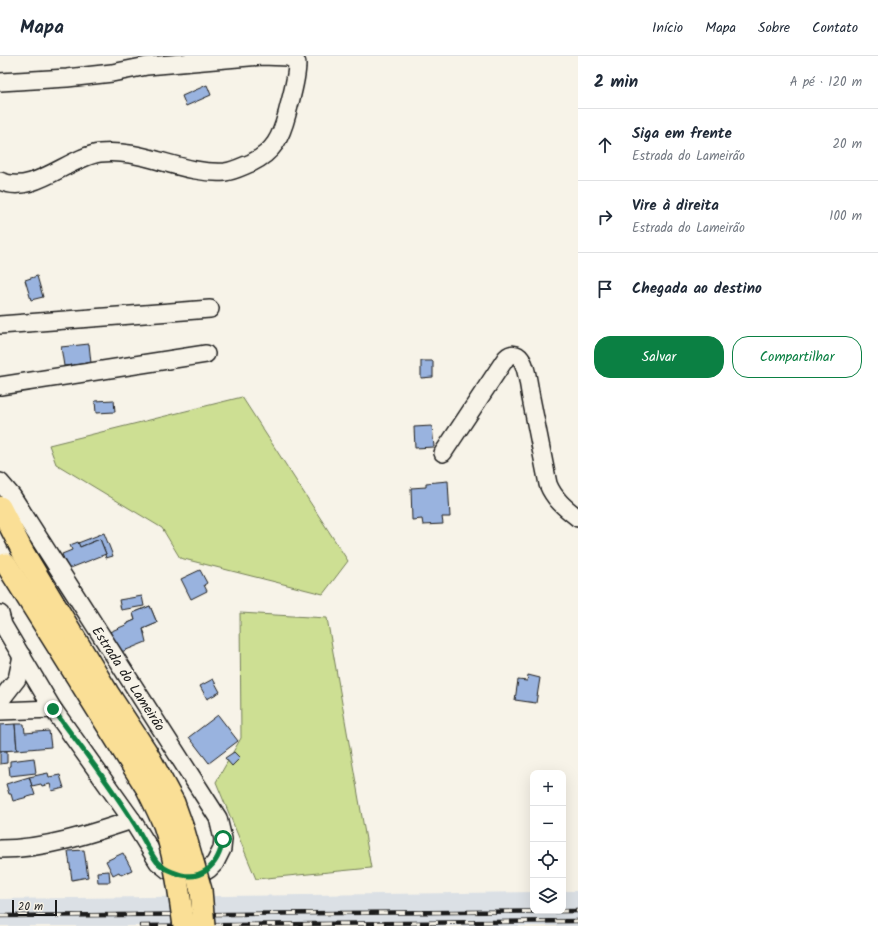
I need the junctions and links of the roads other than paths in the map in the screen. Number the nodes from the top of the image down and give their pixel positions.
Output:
1 (0, 82) edge
2 (0, 181) edge
3 (210, 309) dead end
4 (0, 325) edge
5 (206, 354) dead end
6 (0, 386) edge
7 (443, 453) dead end
8 (0, 482) edge
9 (0, 507) edge
10 (578, 518) edge
11 (3, 559) edge
12 (1, 621) edge
13 (22, 656) junction
14 (0, 701) edge
15 (53, 709) junction
16 (0, 711) edge
17 (132, 820) junction
18 (0, 849) edge
19 (184, 926) edge
20 (204, 926) edge

1 - 2 street
3 - 4 street
5 - 6 street
7 - 10 street
8 - 17 street, Estrada do Lameirão
9 - 20 main road, Estrada do Lameirão, bridge
11 - 19 main road, bridge
12 - 13 street, Estrada do Lameirão
13 - 14 street
13 - 15 street, Estrada do Lameirão
15 - 16 street
15 - 17 street, Estrada do Lameirão
17 - 18 street

